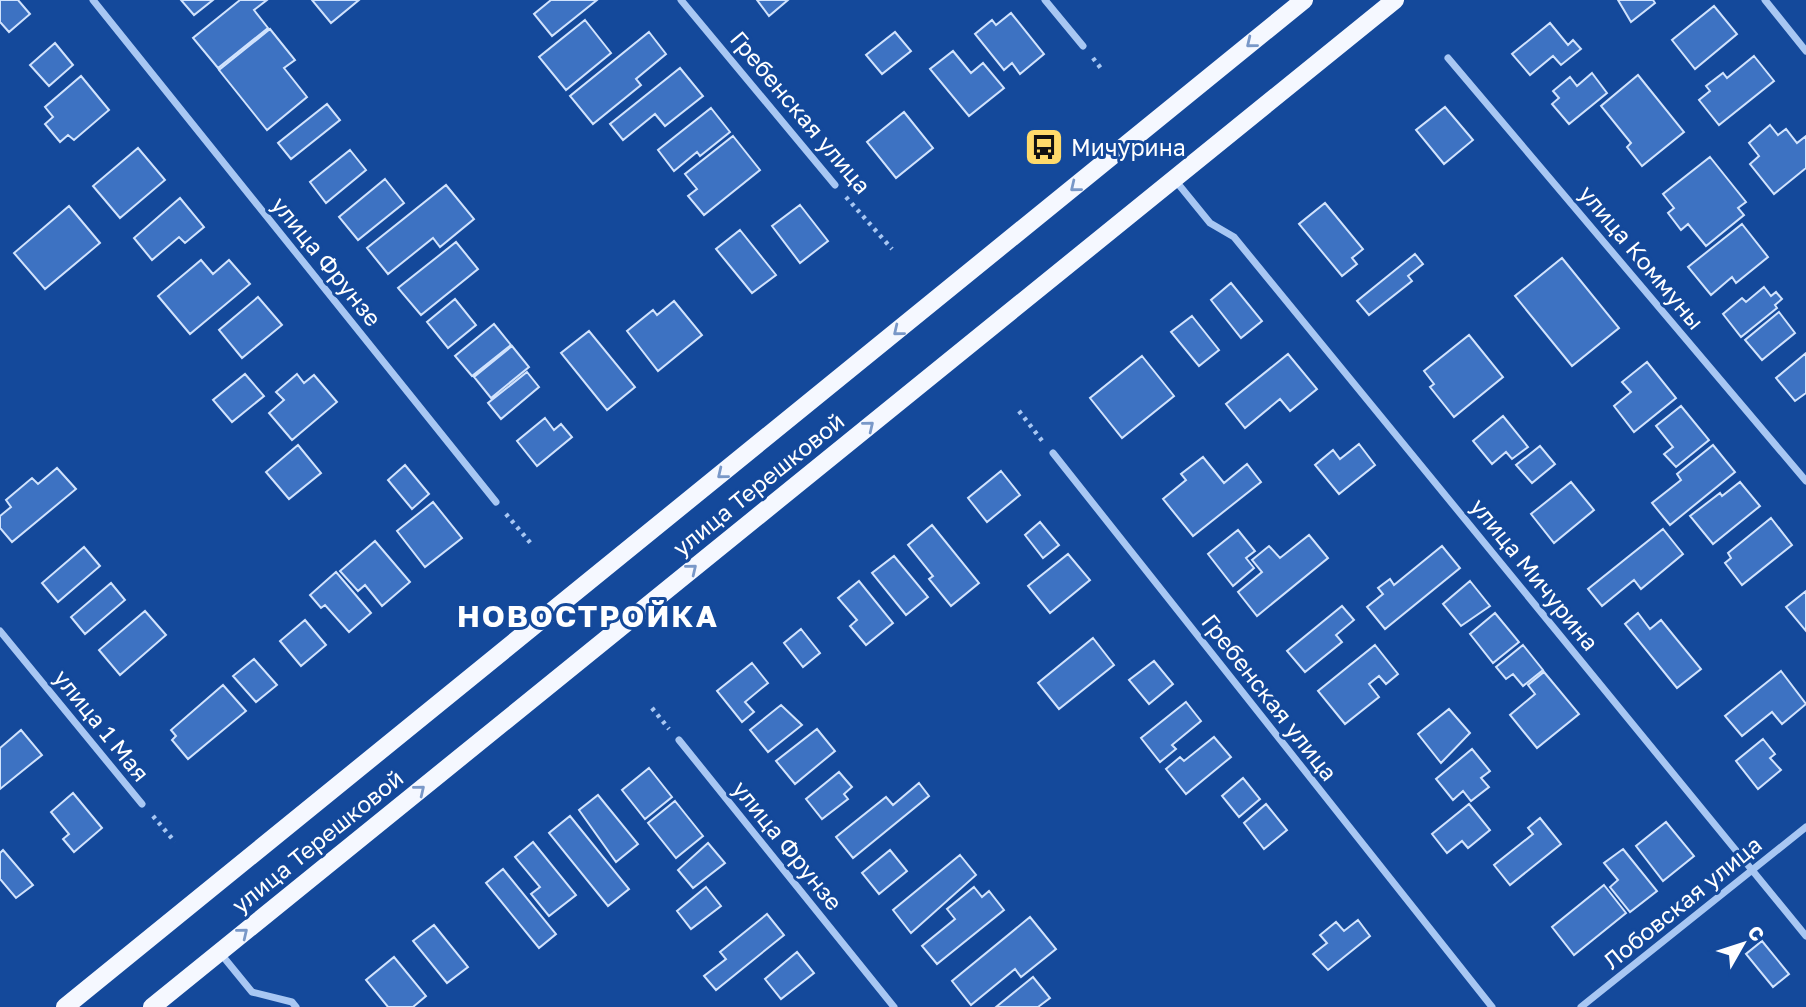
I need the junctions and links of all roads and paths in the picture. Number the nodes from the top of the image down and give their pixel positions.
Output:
1 (93, 0) edge
2 (681, 0) edge
3 (1045, 0) edge
4 (1304, 0) edge
5 (1395, 0) edge
6 (1765, 0) edge
7 (1083, 46) dead end
8 (1806, 51) edge
9 (1448, 58) dead end
10 (1174, 178) junction
11 (835, 185) joint
12 (892, 248) dead end
13 (1019, 411) dead end
14 (1053, 453) joint
15 (1806, 481) edge
16 (496, 502) joint
17 (533, 546) dead end
18 (0, 631) edge
19 (652, 708) dead end
20 (679, 740) joint
21 (142, 804) joint
22 (1806, 827) edge
23 (175, 842) dead end
24 (1753, 870) junction
25 (1806, 936) edge
26 (220, 952) junction
27 (294, 1004) edge
28 (65, 1007) edge
29 (152, 1007) edge
30 (894, 1007) edge
31 (1492, 1007) edge
32 (1581, 1007) edge

1 - 16 street, улица Фрунзе
2 - 11 street, Гребенская улица
3 - 7 street
4 -> 28 main road, улица Терешковой
5 - 10 main road, улица Терешковой
6 - 8 street
9 - 15 street, улица Коммуны
10 - 24 street, улица Мичурина
26 -> 10 main road, улица Терешковой
11 - 12 path, Гребенская улица
13 - 14 path
14 - 31 street, Гребенская улица
16 - 17 path
18 - 21 street, улица 1 Мая
19 - 20 path
20 - 30 street, улица Фрунзе
21 - 23 path, улица 1 Мая
22 - 24 street, Лобовская улица
24 - 25 street, улица Мичурина
24 - 32 street, Лобовская улица
26 - 27 street
26 - 29 main road, улица Терешковой

